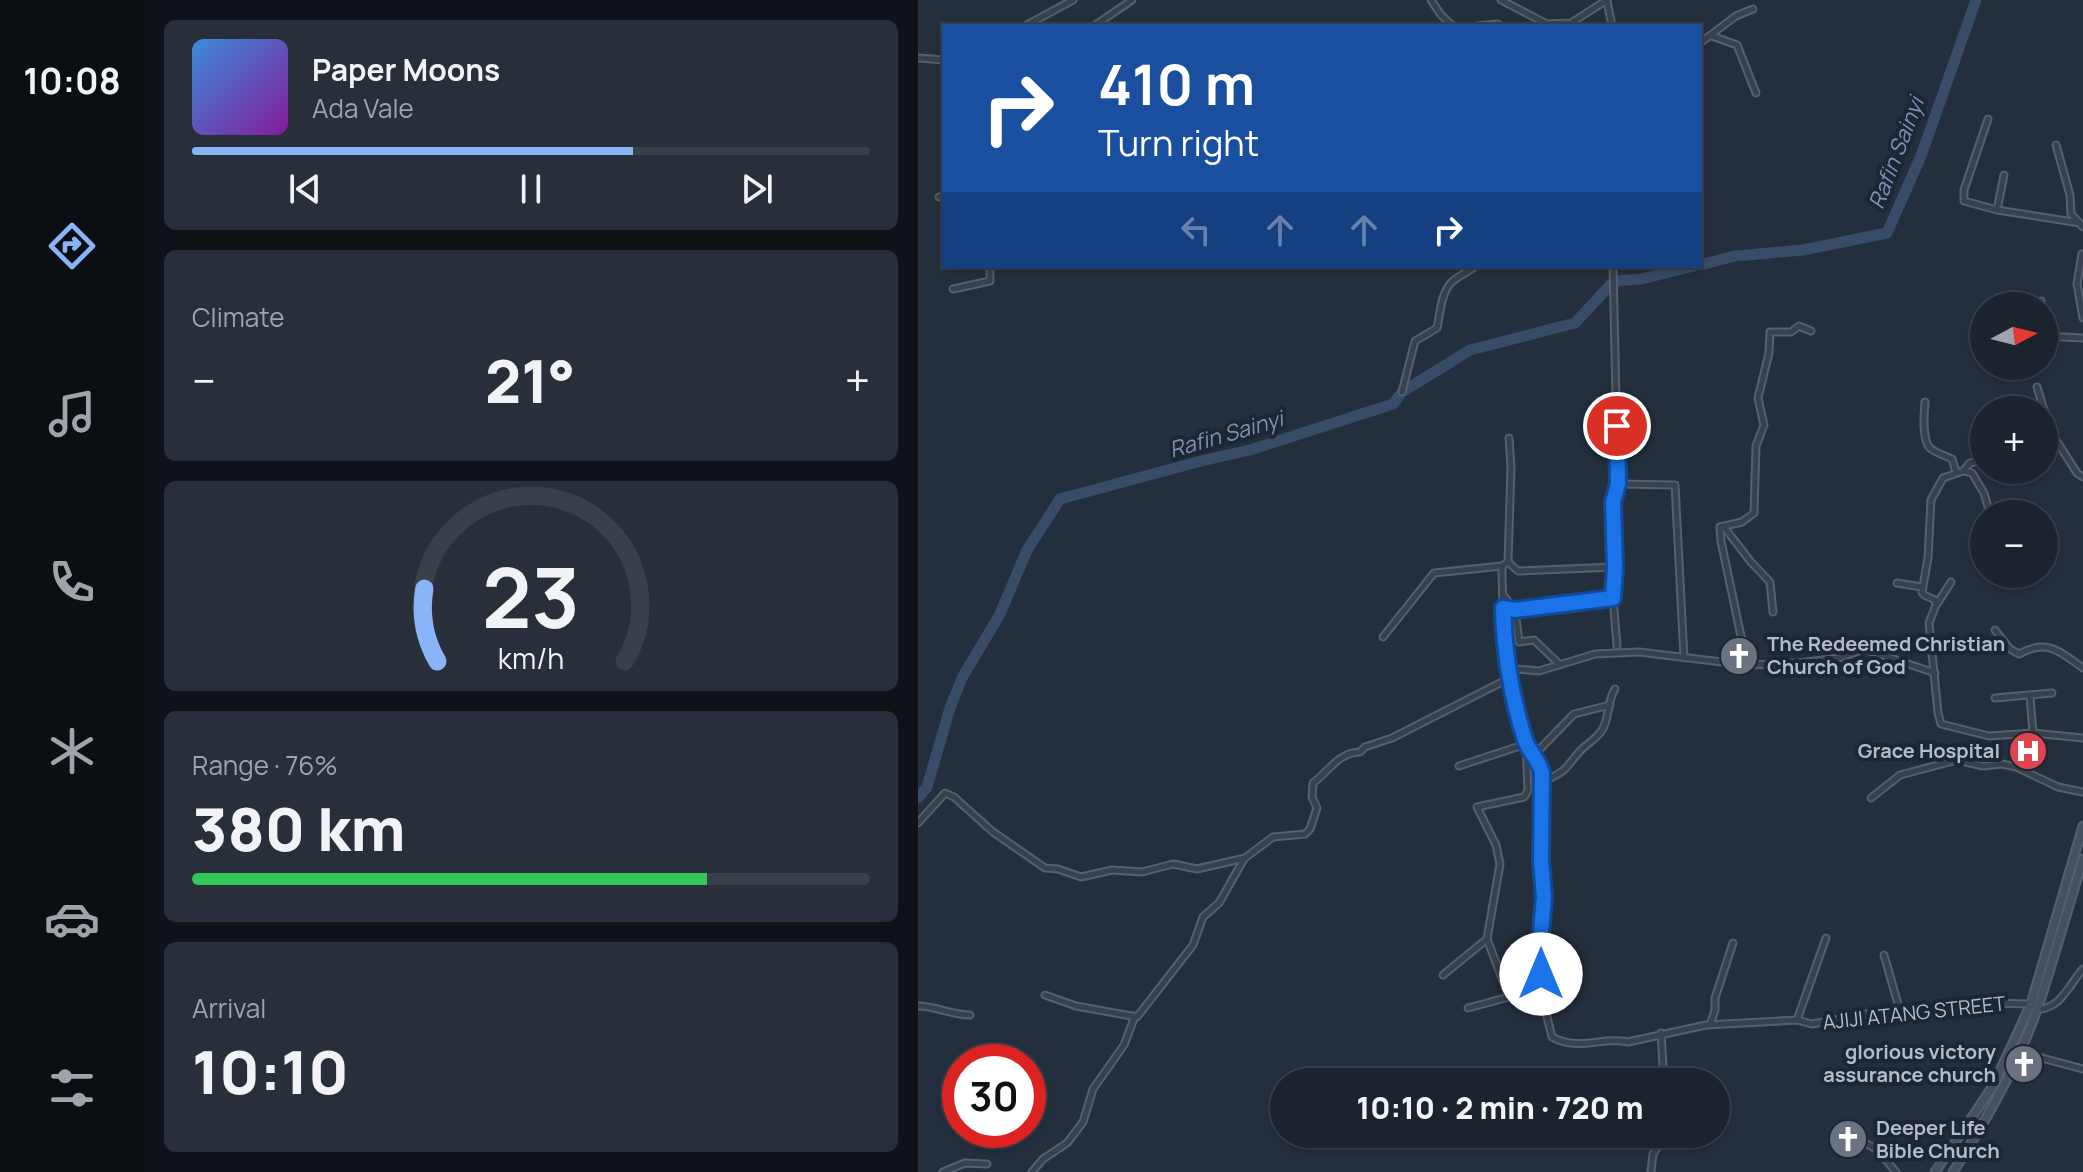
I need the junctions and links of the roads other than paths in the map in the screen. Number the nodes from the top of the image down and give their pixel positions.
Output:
1 (1073, 0) edge
2 (1132, 0) edge
3 (1431, 0) edge
4 (1501, 0) edge
5 (1607, 1) edge
6 (1753, 9) dead end
7 (1029, 24) edge
8 (1097, 24) edge
9 (1451, 24) edge
10 (1612, 24) edge
11 (1712, 36) junction
12 (1702, 42) edge
13 (918, 58) edge
14 (942, 59) edge
15 (1756, 93) dead end
16 (1988, 119) dead end
17 (2056, 145) dead end
18 (2004, 175) dead end
19 (1997, 210) junction
20 (2081, 225) edge
21 (2082, 254) edge
22 (990, 268) edge
23 (1473, 268) edge
24 (1613, 268) edge
25 (953, 289) dead end
26 (2083, 318) edge
27 (1811, 331) dead end
28 (2058, 337) edge
29 (2083, 338) edge
30 (2037, 387) dead end
31 (1402, 392) dead end
32 (2040, 396) edge
33 (1925, 402) dead end
34 (1509, 438) dead end
35 (2058, 443) edge
36 (2060, 446) joint
37 (1970, 463) edge
38 (1960, 472) junction
39 (2083, 477) edge
40 (1618, 484) junction
41 (1985, 500) edge
42 (1724, 527) junction
43 (1505, 564) junction
44 (1615, 567) junction
45 (1951, 582) dead end
46 (1897, 583) dead end
47 (1922, 587) junction
48 (1503, 595) junction
49 (1613, 598) junction
50 (1936, 605) junction
51 (1503, 608) junction
52 (1515, 610) junction
53 (1773, 612) dead end
54 (1995, 630) dead end
55 (1383, 637) dead end
56 (1617, 646) dead end
57 (1684, 658) junction
58 (1558, 663) junction
59 (1747, 665) junction
60 (2083, 668) edge
61 (1935, 673) junction
62 (1511, 675) junction
63 (1615, 689) dead end
64 (2052, 693) dead end
65 (2030, 696) junction
66 (1995, 698) dead end
67 (1611, 705) junction
68 (2033, 733) junction
69 (2083, 738) edge
70 (1526, 744) junction
71 (1535, 754) junction
72 (1459, 766) dead end
73 (2083, 792) edge
74 (1541, 795) junction
75 (1871, 798) dead end
76 (918, 823) edge
77 (2083, 826) edge
78 (1245, 858) junction
79 (2083, 859) edge
80 (1826, 938) dead end
81 (1487, 939) junction
82 (1733, 943) dead end
83 (1884, 955) dead end
84 (2083, 969) edge
85 (1443, 975) dead end
86 (2080, 978) edge
87 (1543, 992) junction
88 (1045, 995) dead end
89 (1509, 997) junction
90 (918, 1006) edge
91 (2034, 1006) junction
92 (1468, 1008) dead end
93 (1900, 1011) junction
94 (970, 1015) dead end
95 (1135, 1016) junction
96 (1797, 1020) junction
97 (1710, 1025) junction
98 (1661, 1033) junction
99 (2019, 1052) junction
100 (1663, 1068) edge
101 (2083, 1069) edge
102 (1851, 1140) dead end
103 (1657, 1148) edge
104 (987, 1164) dead end
105 (1955, 1171) edge
106 (943, 1172) edge
107 (1032, 1172) edge
108 (1651, 1172) edge
109 (1896, 1172) edge
110 (1935, 1172) edge

1 - 7 street
2 - 8 street
3 - 9 street
4 - 5 street
5 - 10 street
6 - 11 street
11 - 12 street
11 - 15 street
13 - 14 street
16 - 19 street
17 - 20 street
18 - 19 street
19 - 20 street
21 - 26 street
22 - 25 street
23 - 31 street
24 - 40 street
27 - 42 street
28 - 29 street
30 - 32 street
33 - 38 street
34 - 43 street
35 - 36 street
36 - 39 street
37 - 38 street
38 - 41 street
38 - 47 street
40 - 44 street
40 - 57 street
42 - 53 street
42 - 59 street
43 - 44 street
43 - 48 street
43 - 55 street
44 - 49 street
45 - 50 street
46 - 47 street
47 - 50 street
48 - 51 street
48 - 52 street
49 - 52 street
49 - 56 street
50 - 61 street
51 - 52 street
51 - 62 street
52 - 58 street
54 - 60 street
57 - 58 street
57 - 59 street
58 - 62 street
59 - 61 street
61 - 68 street
62 - 70 street
62 - 78 street
63 - 67 street
64 - 65 street
65 - 66 street
65 - 68 street
67 - 71 street
67 - 74 street
68 - 69 street
70 - 71 street
70 - 72 street
70 - 81 street
71 - 74 street, AJIJI ATANG STREET
73 - 75 street
74 - 87 street, AJIJI ATANG STREET
76 - 78 street
77 - 91 main road
78 - 95 street
79 - 91 main road
80 - 96 street, AJIJI ATANG STREET
81 - 85 street
81 - 89 street
82 - 97 street
83 - 93 street
84 - 86 street
86 - 91 street
87 - 89 street
87 - 98 street, AJIJI ATANG STREET
88 - 95 street
89 - 92 street
90 - 94 street
91 - 93 street, AJIJI ATANG STREET
91 - 99 main road
91 - 110 main road
93 - 96 street, AJIJI ATANG STREET
95 - 107 street
96 - 97 street, AJIJI ATANG STREET
97 - 98 street, AJIJI ATANG STREET
98 - 100 street
99 - 101 street
99 - 105 main road
102 - 109 street
103 - 108 street
104 - 106 street

